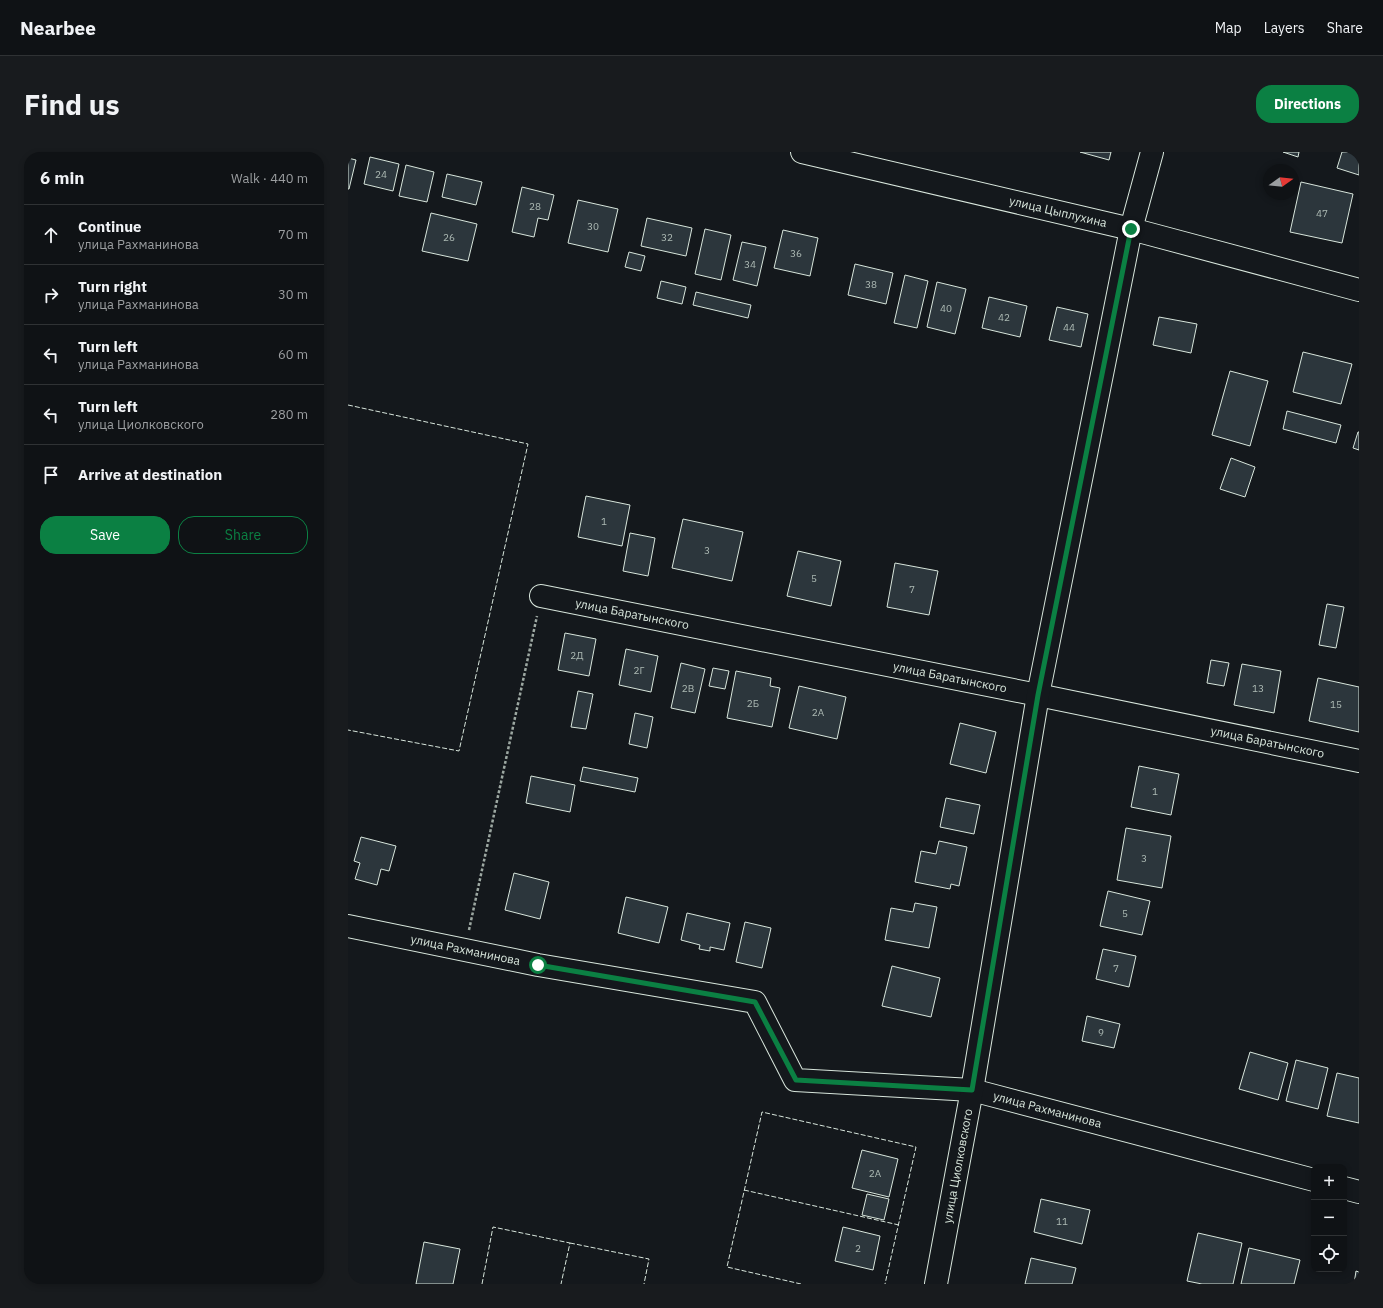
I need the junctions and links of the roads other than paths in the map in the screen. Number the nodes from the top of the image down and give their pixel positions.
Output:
1 (802, 152) edge
2 (1152, 152) edge
3 (1131, 229) junction
4 (1359, 290) edge
5 (541, 596) road end
6 (1038, 695) junction
7 (1359, 761) edge
8 (348, 926) edge
9 (972, 1090) junction
10 (1311, 1179) edge
11 (1347, 1189) edge
12 (1359, 1192) edge
13 (936, 1284) edge

1 - 3 street, улица Цыплухина
2 - 3 street, улица Циолковского
3 - 4 street, улица Цыплухина
3 - 6 street, улица Циолковского
5 - 6 street, улица Баратынского
6 - 7 street, улица Баратынского
6 - 9 street, улица Циолковского
8 - 9 street, улица Рахманинова
9 - 10 street, улица Рахманинова
9 - 13 street, улица Циолковского
11 - 12 street

